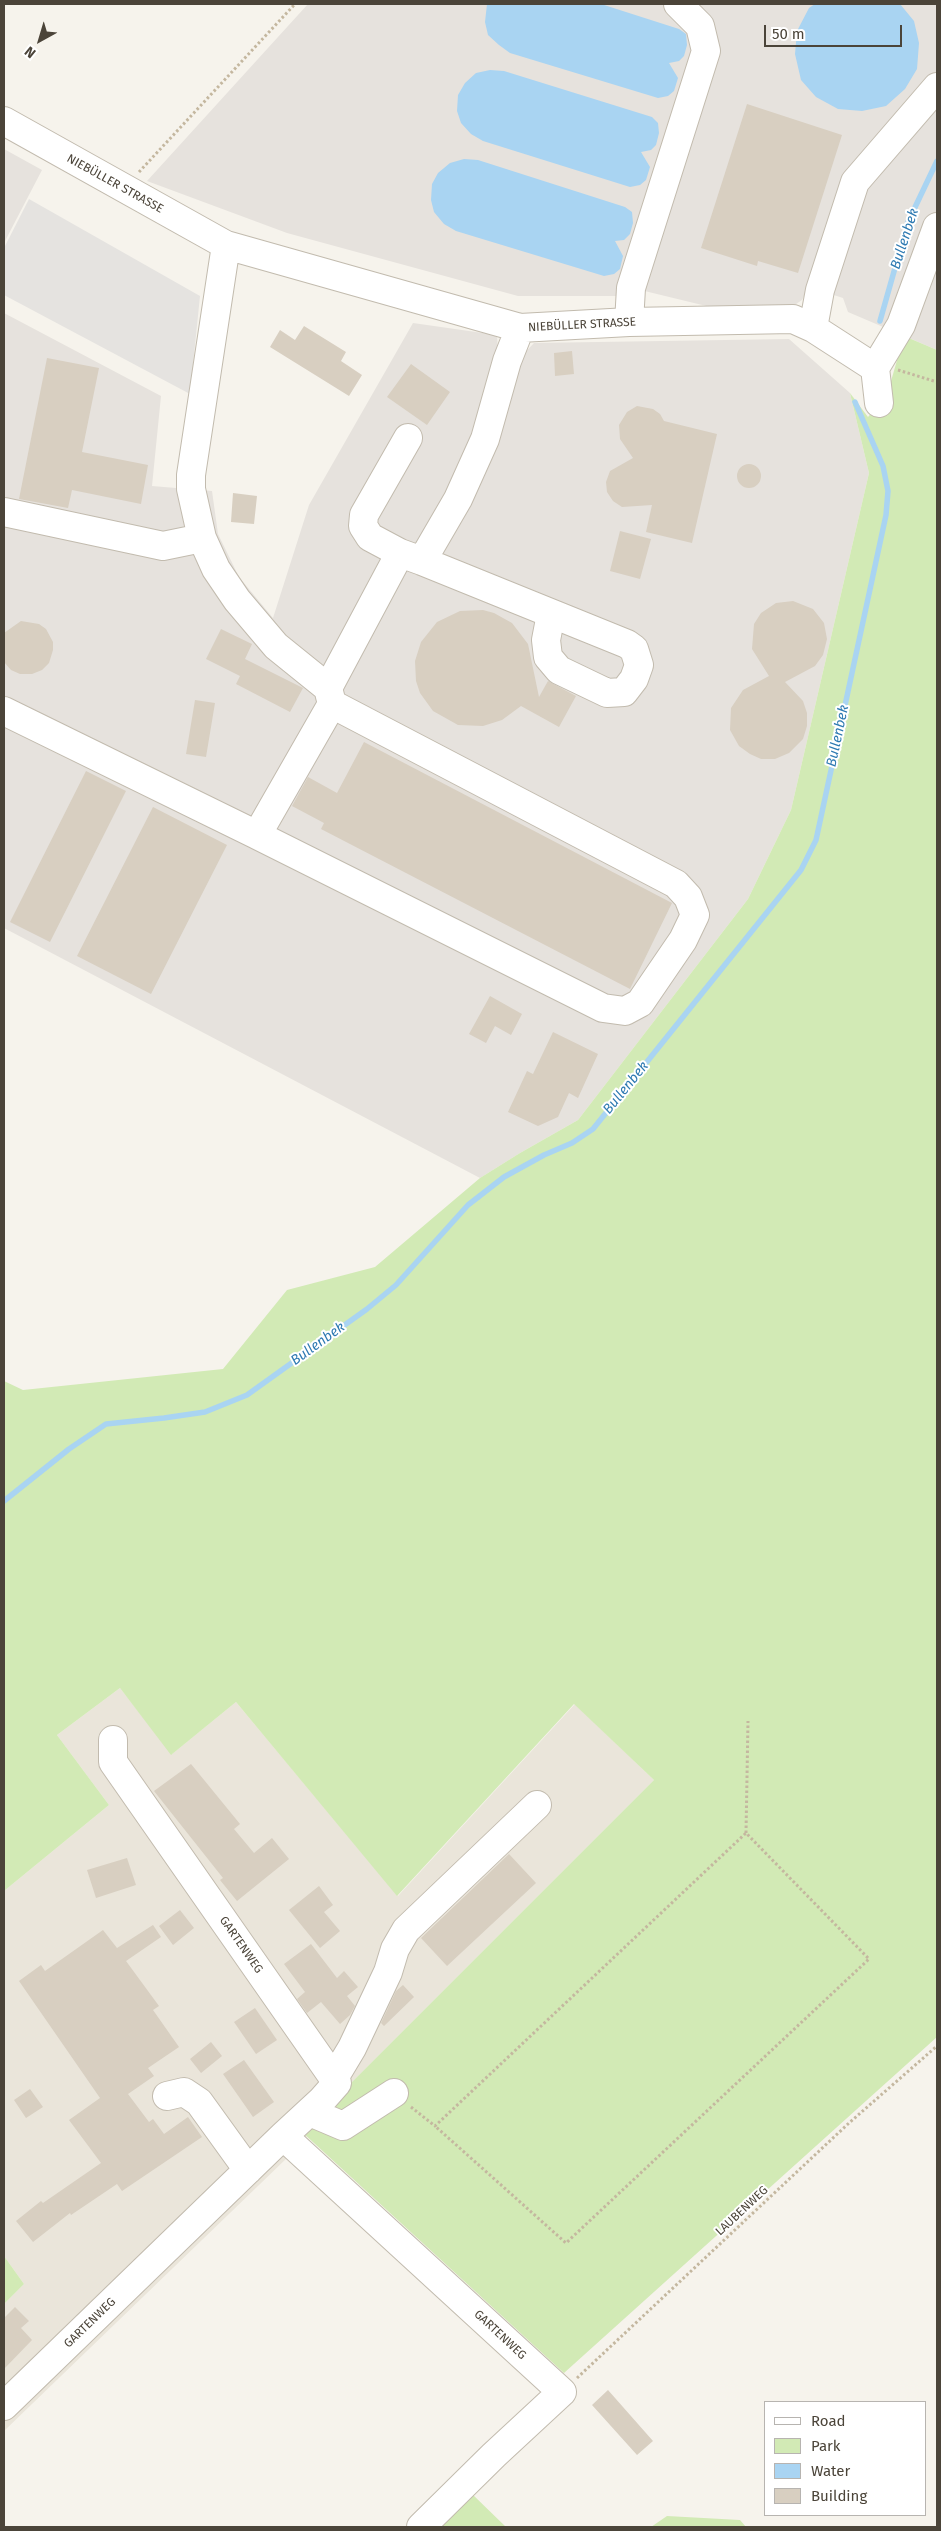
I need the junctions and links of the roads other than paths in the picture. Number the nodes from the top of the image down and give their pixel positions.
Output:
1 (678, 4) edge
2 (937, 86) edge
3 (4, 121) edge
4 (937, 227) edge
5 (226, 245) junction
6 (629, 322) junction
7 (520, 328) junction
8 (813, 328) junction
9 (875, 368) junction
10 (879, 402) dead end
11 (408, 438) dead end
12 (4, 512) edge
13 (202, 538) junction
14 (411, 557) junction
15 (552, 614) dead end
16 (330, 696) junction
17 (4, 711) edge
18 (257, 835) junction
19 (113, 1740) dead end
20 (537, 1805) dead end
21 (334, 2078) junction
22 (394, 2093) road end
23 (167, 2096) dead end
24 (310, 2112) junction
25 (283, 2136) junction
26 (248, 2170) junction
27 (4, 2406) edge
28 (421, 2527) edge

1 - 6 street
2 - 8 street
3 - 5 street, NIEBÜLLER STRASSE
4 - 9 street
5 - 7 street, NIEBÜLLER STRASSE
5 - 13 street
6 - 7 street, NIEBÜLLER STRASSE
6 - 8 street, NIEBÜLLER STRASSE
7 - 14 street
8 - 9 street, NIEBÜLLER STRASSE
9 - 10 street
11 - 14 street
12 - 13 street
13 - 16 street
14 - 15 street
14 - 16 street
16 - 18 street
16 - 18 street
17 - 18 street
19 - 21 street, GARTENWEG
20 - 21 street
21 - 24 street, GARTENWEG
22 - 24 street
23 - 26 street
24 - 25 street, GARTENWEG
25 - 26 street, GARTENWEG
25 - 28 street, GARTENWEG
26 - 27 street, GARTENWEG

